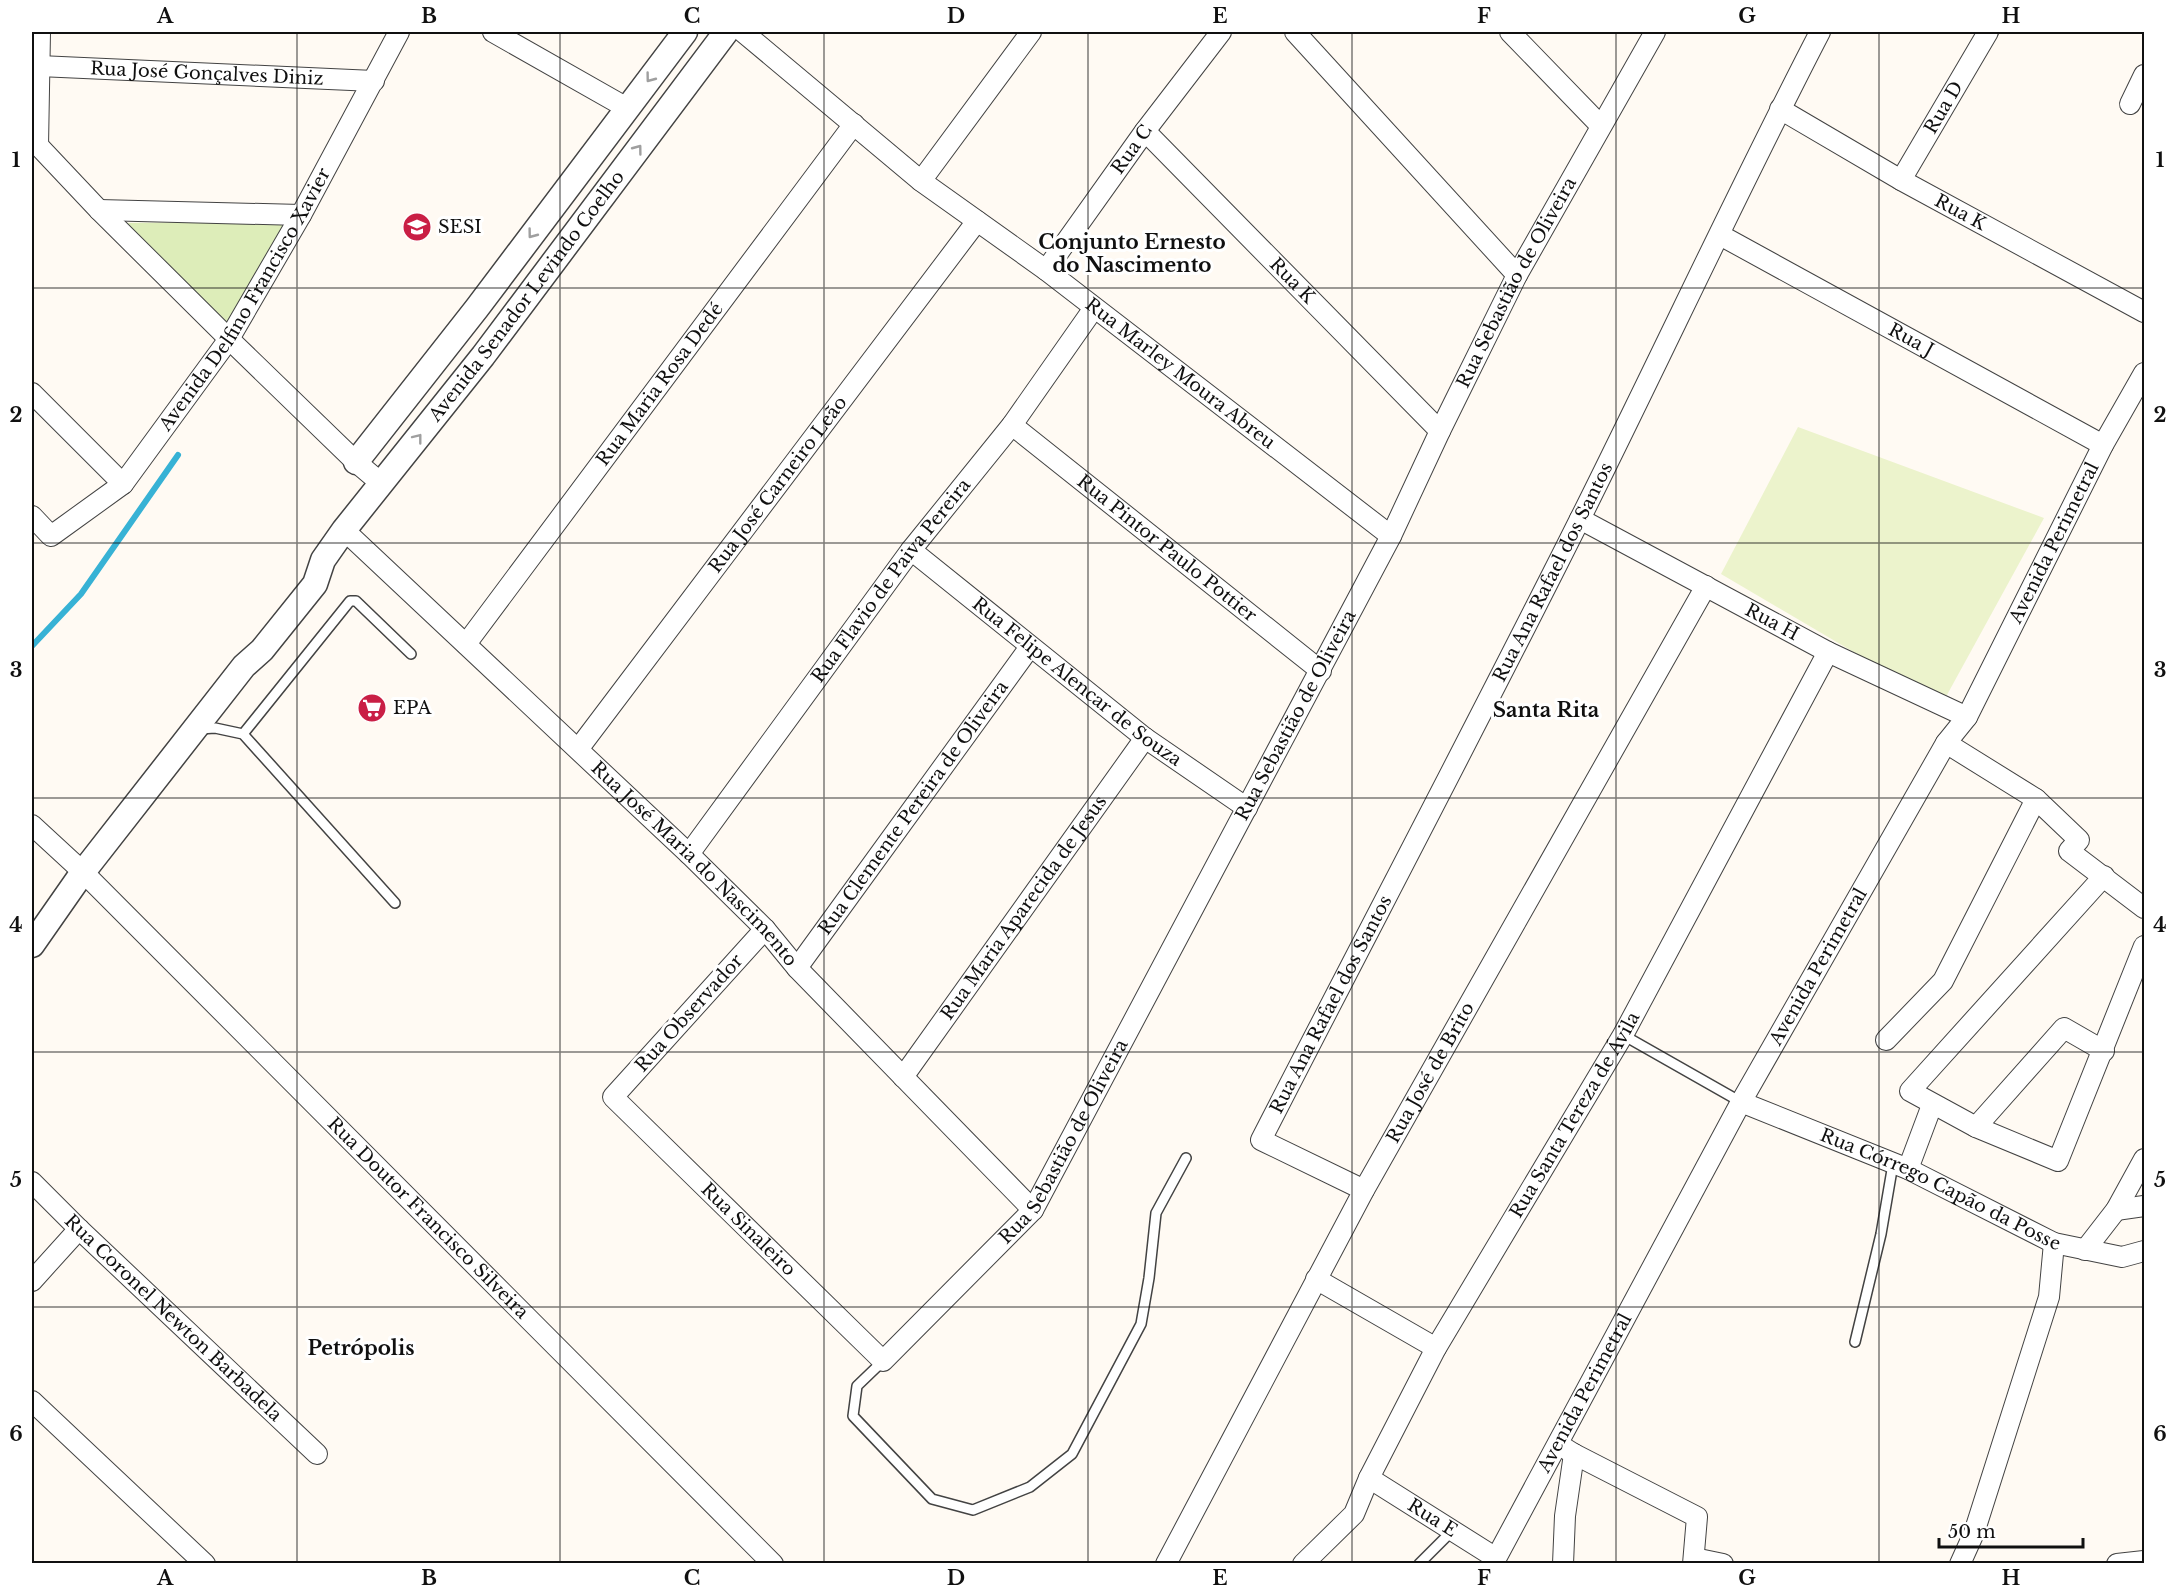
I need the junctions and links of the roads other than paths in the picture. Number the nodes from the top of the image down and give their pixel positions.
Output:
1 (40, 32) edge
2 (399, 32) edge
3 (493, 32) edge
4 (685, 32) edge
5 (726, 32) edge
6 (743, 32) edge
7 (1031, 32) edge
8 (1221, 32) edge
9 (1295, 32) edge
10 (1510, 32) edge
11 (1655, 32) edge
12 (1820, 32) edge
13 (1987, 33) edge
14 (39, 66) junction
15 (2145, 75) edge
16 (374, 81) junction
17 (2130, 104) dead end
18 (627, 108) junction
19 (1780, 109) junction
20 (854, 124) junction
21 (1600, 125) junction
22 (1145, 131) junction
23 (35, 143) edge
24 (1901, 180) junction
25 (921, 181) junction
26 (99, 210) junction
27 (301, 215) junction
28 (977, 221) junction
29 (1720, 235) junction
30 (1046, 270) junction
31 (1517, 275) junction
32 (1094, 308) junction
33 (2145, 312) edge
34 (229, 339) junction
35 (2145, 374) edge
36 (32, 393) edge
37 (1012, 425) junction
38 (1440, 431) junction
39 (2103, 445) junction
40 (356, 462) junction
41 (123, 484) junction
42 (382, 484) junction
43 (32, 516) edge
44 (1580, 519) junction
45 (344, 530) junction
46 (1391, 536) junction
47 (910, 550) junction
48 (1706, 586) junction
49 (466, 644) junction
50 (1030, 647) junction
51 (1828, 652) junction
52 (411, 654) dead end
53 (1321, 671) junction
54 (1967, 717) junction
55 (194, 729) junction
56 (243, 734) junction
57 (1145, 738) junction
58 (1946, 743) junction
59 (579, 748) junction
60 (2036, 799) junction
61 (1247, 808) junction
62 (32, 825) edge
63 (689, 854) junction
64 (83, 872) junction
65 (2104, 876) junction
66 (395, 903) dead end
67 (2145, 908) edge
68 (765, 929) junction
69 (32, 945) edge
70 (2145, 946) edge
71 (797, 968) junction
72 (1623, 1035) junction
73 (1886, 1040) dead end
74 (2104, 1051) junction
75 (903, 1077) junction
76 (613, 1097) joint
77 (1741, 1102) junction
78 (1932, 1105) junction
79 (1976, 1127) junction
80 (1186, 1158) dead end
81 (2145, 1159) edge
82 (1900, 1166) junction
83 (32, 1182) edge
84 (1364, 1190) junction
85 (2145, 1206) edge
86 (1033, 1210) junction
87 (2116, 1210) junction
88 (79, 1230) junction
89 (2054, 1243) junction
90 (2085, 1250) junction
91 (2145, 1251) edge
92 (1316, 1279) junction
93 (32, 1281) edge
94 (1855, 1342) dead end
95 (1436, 1348) junction
96 (883, 1361) junction
97 (32, 1401) edge
98 (1566, 1449) junction
99 (317, 1454) dead end
100 (1369, 1478) junction
101 (1453, 1530) junction
102 (1494, 1561) edge
103 (1694, 1561) edge
104 (2141, 1562) edge
105 (205, 1563) edge
106 (773, 1563) edge
107 (1166, 1563) edge
108 (1303, 1563) edge
109 (1419, 1563) edge
110 (1563, 1563) edge
111 (1723, 1563) edge
112 (1960, 1563) edge
113 (2117, 1563) edge

1 - 14 street
2 - 16 street, Avenida Delfino Francisco Xavier
3 - 18 street
4 -> 18 street, Avenida Senador Levindo Coelho
42 -> 5 street, Avenida Senador Levindo Coelho
6 - 20 street, Rua Marley Moura Abreu
7 - 25 street
8 - 22 street, Rua C
9 - 31 street
10 - 21 street
11 - 21 street, Rua Sebastião de Oliveira
12 - 19 street, Rua Ana Rafael dos Santos
13 - 24 street, Rua D
14 - 16 street, Rua José Gonçalves Diniz
14 - 23 street
15 - 17 street
16 - 27 street, Avenida Delfino Francisco Xavier
18 -> 40 street, Avenida Senador Levindo Coelho
19 - 24 street, Rua K
19 - 29 street, Rua Ana Rafael dos Santos
20 - 25 street, Rua Marley Moura Abreu
20 - 49 street, Rua Maria Rosa Dedé
21 - 31 street, Rua Sebastião de Oliveira
22 - 30 street, Rua C
22 - 38 street, Rua K
23 - 26 street
24 - 33 street, Rua K
25 - 28 street, Rua Marley Moura Abreu
26 - 27 street
26 - 34 street
27 - 34 street, Avenida Delfino Francisco Xavier
28 - 30 street, Rua Marley Moura Abreu
28 - 59 street, Rua José Carneiro Leão
29 - 39 street, Rua J
29 - 44 street, Rua Ana Rafael dos Santos
30 - 32 street, Rua Marley Moura Abreu
31 - 38 street, Rua Sebastião de Oliveira
32 - 37 street, Rua Flavio de Paiva Pereira
32 - 46 street, Rua Marley Moura Abreu
34 - 40 street
34 - 41 street, Avenida Delfino Francisco Xavier
35 - 39 street, Avenida Perimetral
36 - 41 street
37 - 47 street, Rua Flavio de Paiva Pereira
37 - 53 street, Rua Pintor Paulo Pottier
38 - 46 street, Rua Sebastião de Oliveira
39 - 54 street, Avenida Perimetral
40 - 42 street
41 - 43 street, Avenida Delfino Francisco Xavier
42 - 45 street, Avenida Senador Levindo Coelho
44 - 48 street, Rua H
44 - 84 street, Rua Ana Rafael dos Santos
45 - 49 street, Rua José Maria do Nascimento
45 - 55 street, Avenida Senador Levindo Coelho
46 - 53 street, Rua Sebastião de Oliveira
47 - 50 street, Rua Felipe Alencar de Souza
47 - 63 street, Rua Flavio de Paiva Pereira
48 - 51 street, Rua H
48 - 84 street, Rua José de Brito
49 - 59 street, Rua José Maria do Nascimento
50 - 57 street, Rua Felipe Alencar de Souza
50 - 71 street, Rua Clemente Pereira de Oliveira
51 - 54 street, Rua H
51 - 72 street, Rua Santa Tereza de Ávila
52 - 56 lane
53 - 61 street, Rua Sebastião de Oliveira
54 - 58 street, Avenida Perimetral
55 - 56 lane
55 - 64 street, Avenida Senador Levindo Coelho
56 - 66 lane
57 - 61 street, Rua Felipe Alencar de Souza
57 - 75 street, Rua Maria Aparecida de Jesus
58 - 60 street
58 - 77 street, Avenida Perimetral
59 - 63 street, Rua José Maria do Nascimento
60 - 65 street
60 - 73 street
61 - 86 street, Rua Sebastião de Oliveira
62 - 64 street, Rua Doutor Francisco Silveira
63 - 68 street, Rua José Maria do Nascimento
64 - 69 street, Avenida Senador Levindo Coelho
64 - 106 street, Rua Doutor Francisco Silveira
65 - 67 street
65 - 78 street
68 - 71 street, Rua José Maria do Nascimento
68 - 76 street, Rua Observador
70 - 74 street
71 - 75 street, Rua José Maria do Nascimento
72 - 77 lane
72 - 95 street, Rua Santa Tereza de Ávila
74 - 79 street
74 - 79 street
75 - 86 street, Rua José Maria do Nascimento
76 - 96 street, Rua Sinaleiro
77 - 82 street, Rua Córrego Capão da Posse
77 - 98 street, Avenida Perimetral
78 - 79 street
78 - 82 street
80 - 96 lane
81 - 87 street
82 - 89 street, Rua Córrego Capão da Posse
82 - 94 lane
83 - 88 street, Rua Coronel Newton Barbadela
84 - 92 street, Rua José de Brito
85 - 87 street
86 - 96 street, Rua Sebastião de Oliveira
87 - 90 street
88 - 93 street
88 - 99 street, Rua Coronel Newton Barbadela
89 - 90 street, Rua Córrego Capão da Posse
89 - 112 street
90 - 91 street, Rua Córrego Capão da Posse
92 - 95 street
92 - 107 street, Rua José de Brito
95 - 100 street, Rua Santa Tereza de Ávila
97 - 105 street
98 - 102 street, Avenida Perimetral
98 - 103 street
98 - 110 street
100 - 101 street, Rua E
100 - 108 street, Rua Santa Tereza de Ávila
101 - 102 street, Rua E
101 - 109 lane
103 - 111 street
104 - 113 street

